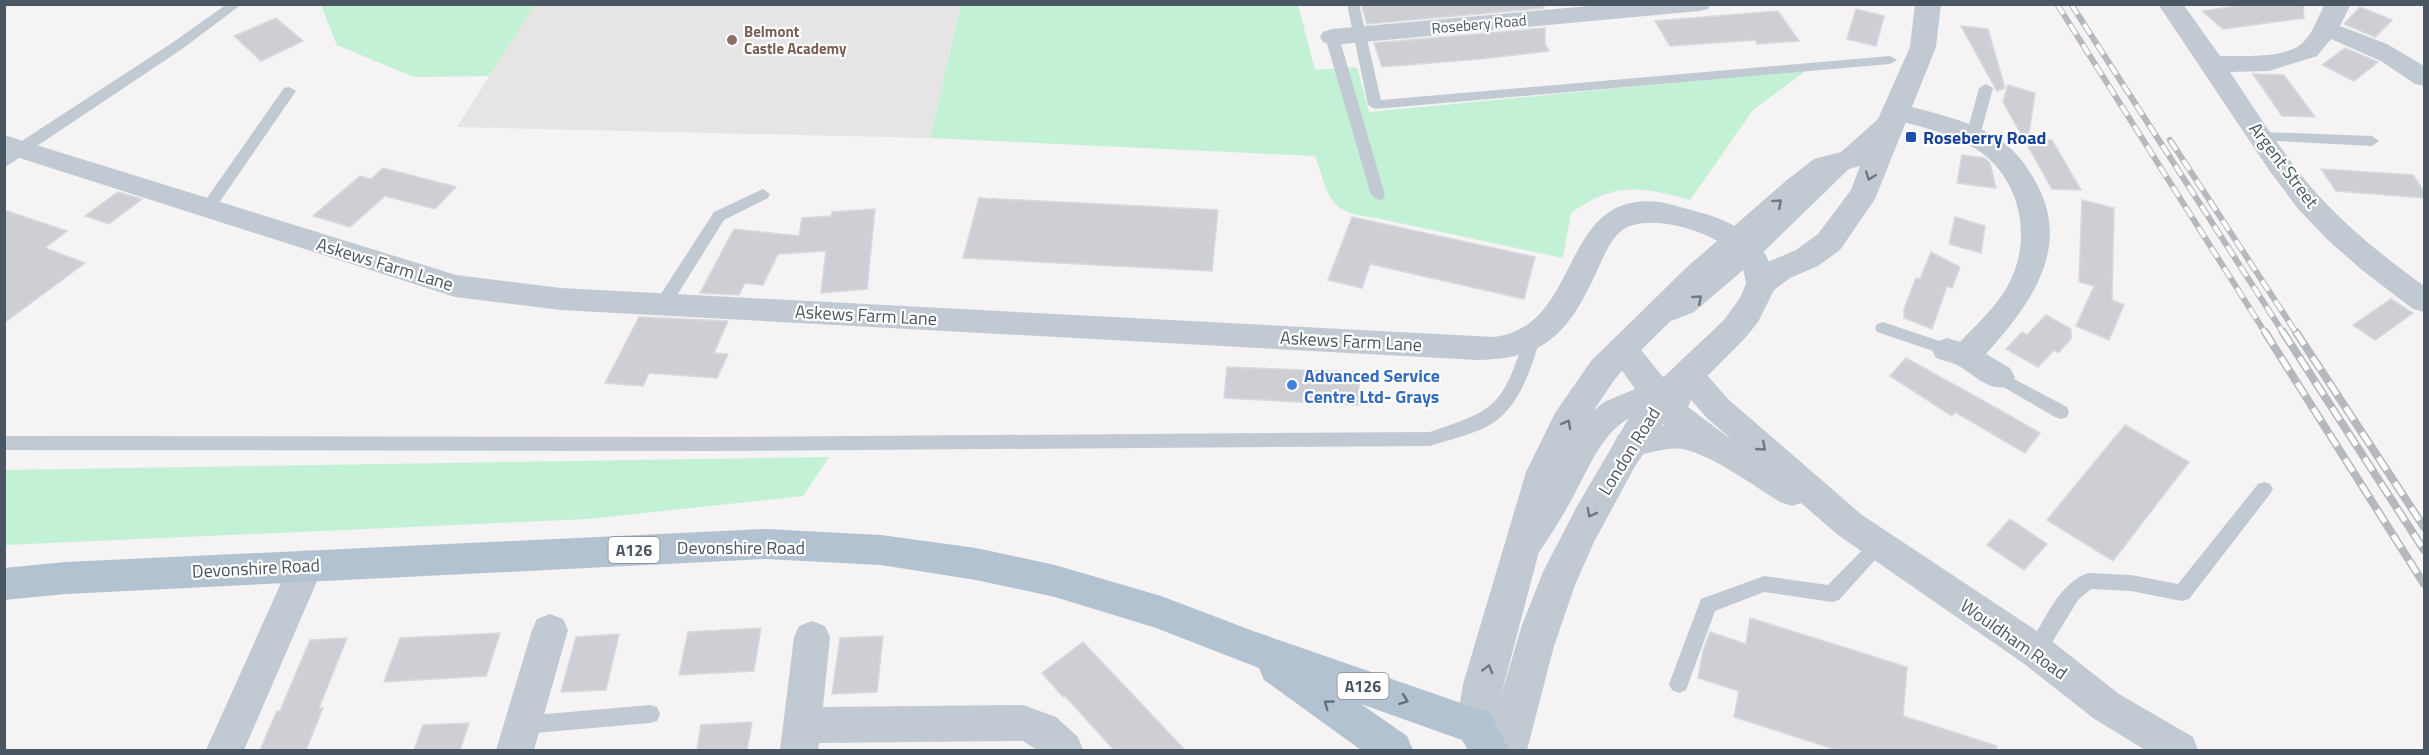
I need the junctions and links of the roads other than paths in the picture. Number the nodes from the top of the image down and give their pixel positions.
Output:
1 (236, 4) edge
2 (1353, 4) edge
3 (1699, 4) edge
4 (1928, 4) edge
5 (2170, 4) edge
6 (2339, 4) edge
7 (2326, 29) junction
8 (1359, 34) junction
9 (1332, 37) joint
10 (1890, 60) dead end
11 (2214, 64) junction
12 (2423, 77) edge
13 (1986, 88) dead end
14 (289, 91) dead end
15 (1893, 116) junction
16 (1973, 136) junction
17 (2262, 137) junction
18 (2372, 141) dead end
19 (13, 152) edge
20 (763, 194) dead end
21 (1378, 195) dead end
22 (207, 210) junction
23 (1680, 215) junction
24 (1749, 261) junction
25 (1698, 275) junction
26 (2424, 302) edge
27 (663, 304) junction
28 (1883, 328) dead end
29 (1634, 337) junction
30 (1532, 339) junction
31 (1955, 353) junction
32 (1688, 374) junction
33 (2000, 377) joint
34 (1664, 397) junction
35 (1718, 409) junction
36 (2061, 412) dead end
37 (4, 443) edge
38 (1630, 444) junction
39 (1715, 447) junction
40 (2264, 489) dead end
41 (1864, 535) junction
42 (1519, 555) junction
43 (306, 566) junction
44 (4, 584) edge
45 (550, 630) dead end
46 (812, 638) dead end
47 (1250, 647) junction
48 (2036, 651) junction
49 (1679, 684) dead end
50 (650, 714) dead end
51 (519, 738) edge
52 (800, 738) edge
53 (1478, 742) edge
54 (225, 750) edge
55 (1065, 750) edge
56 (1393, 750) edge
57 (1507, 750) edge
58 (2179, 750) edge

1 - 19 lane
2 - 8 lane
3 - 8 street, Rosebery Road
4 - 15 street, London Road
5 - 11 street, Argent Street
6 - 7 street
7 - 11 street
7 - 12 street
8 - 9 street, Rosebery Road
8 - 10 lane
9 - 21 lane
11 - 17 street, Argent Street
13 - 16 lane
14 - 22 lane
15 - 16 street
24 -> 15 street, London Road
15 -> 24 street, London Road
16 - 31 street
17 - 18 lane
17 - 26 street, Argent Street
19 - 22 street, Askews Farm Lane
20 - 27 lane
22 - 27 street, Askews Farm Lane
23 - 24 street, Askews Farm Lane
23 - 25 street
23 - 30 street, Askews Farm Lane
24 - 25 street, London Road
29 -> 24 lane, London Road
24 - 32 street, London Road
25 - 29 street, London Road
27 - 30 street, Askews Farm Lane
28 - 31 lane
29 - 34 street, Wouldham Road
42 -> 29 street, London Road
30 - 37 lane
31 - 33 street
32 - 34 street, London Road
32 - 35 street, Wouldham Road
33 - 36 lane
34 - 35 street, Wouldham Road
34 - 38 street, London Road
34 - 39 street, Wouldham Road
34 - 42 street, Wouldham Road
35 -> 41 street, Wouldham Road
38 - 39 street, Wouldham Road
38 -> 57 street, London Road
39 - 41 street, Wouldham Road
40 - 48 lane
41 - 48 street, Wouldham Road
41 - 49 lane
53 -> 42 street, London Road
43 - 44 main road, Devonshire Road / A126
43 - 47 main road, Devonshire Road / A126
43 - 54 street
45 - 51 street
46 - 52 street
47 -> 53 main road, Devonshire Road / A126
56 -> 47 main road, Devonshire Road / A126
48 - 58 street, Wouldham Road
50 - 51 lane
52 - 55 street

